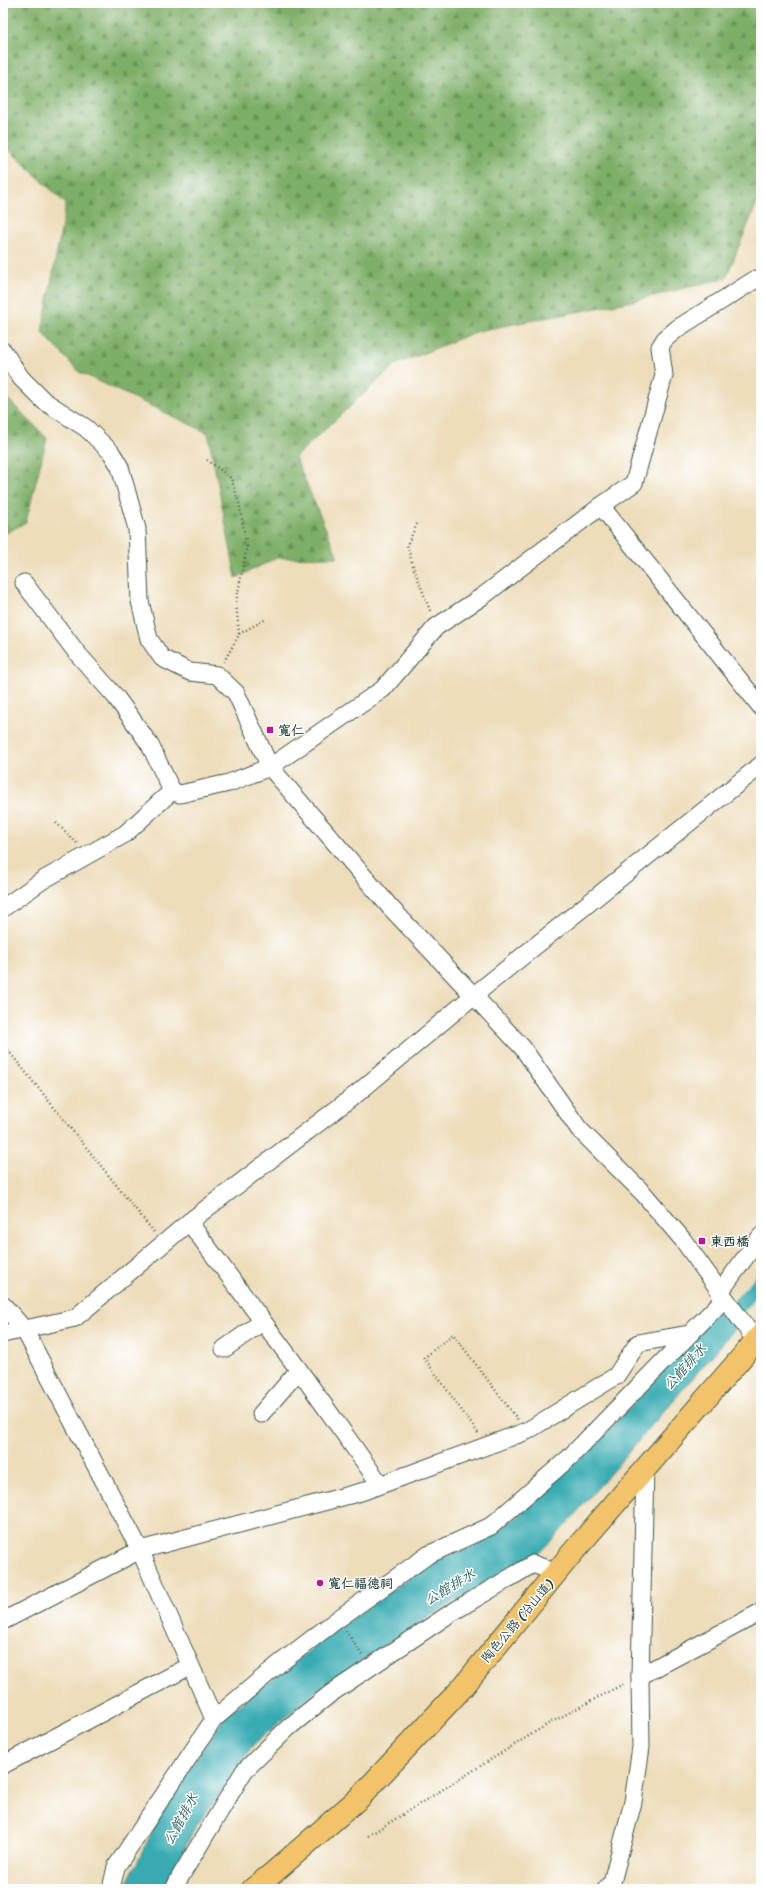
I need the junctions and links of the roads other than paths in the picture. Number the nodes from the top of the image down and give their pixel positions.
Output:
1 (761, 280) edge
2 (3, 351) edge
3 (602, 506) junction
4 (24, 583) dead end
5 (761, 708) edge
6 (761, 765) edge
7 (270, 767) junction
8 (172, 791) junction
9 (3, 908) edge
10 (473, 996) junction
11 (189, 1222) junction
12 (761, 1236) edge
13 (720, 1292) junction
14 (3, 1305) edge
15 (262, 1322) junction
16 (24, 1330) junction
17 (3, 1334) edge
18 (689, 1334) junction
19 (756, 1336) edge
20 (224, 1349) dead end
21 (299, 1370) junction
22 (261, 1414) dead end
23 (645, 1469) junction
24 (380, 1484) junction
25 (140, 1550) junction
26 (557, 1573) junction
27 (761, 1612) edge
28 (3, 1621) edge
29 (190, 1666) junction
30 (640, 1676) junction
31 (214, 1719) junction
32 (3, 1765) edge
33 (111, 1889) edge
34 (174, 1889) edge
35 (253, 1889) edge
36 (606, 1889) edge

1 - 3 street
2 - 7 street
3 - 5 street
3 - 7 street
4 - 8 street
6 - 10 street
7 - 8 street
7 - 10 street
8 - 9 street
10 - 11 street
10 - 13 street
11 - 15 street
11 - 16 street
12 - 13 street
13 - 18 street
13 - 19 street
14 - 16 street
15 - 20 street
15 - 21 street
16 - 17 street
16 - 25 street
18 - 24 street
18 - 31 street
19 - 23 main road, 陶色公路 (沿山道)
21 - 22 street
21 - 24 street
23 - 26 main road, 陶色公路 (沿山道)
23 - 30 street
24 - 25 street
25 - 28 street
25 - 29 street
26 - 34 street
26 - 35 main road, 陶色公路 (沿山道)
27 - 30 street
29 - 31 street
29 - 32 street
30 - 36 street
31 - 33 street

